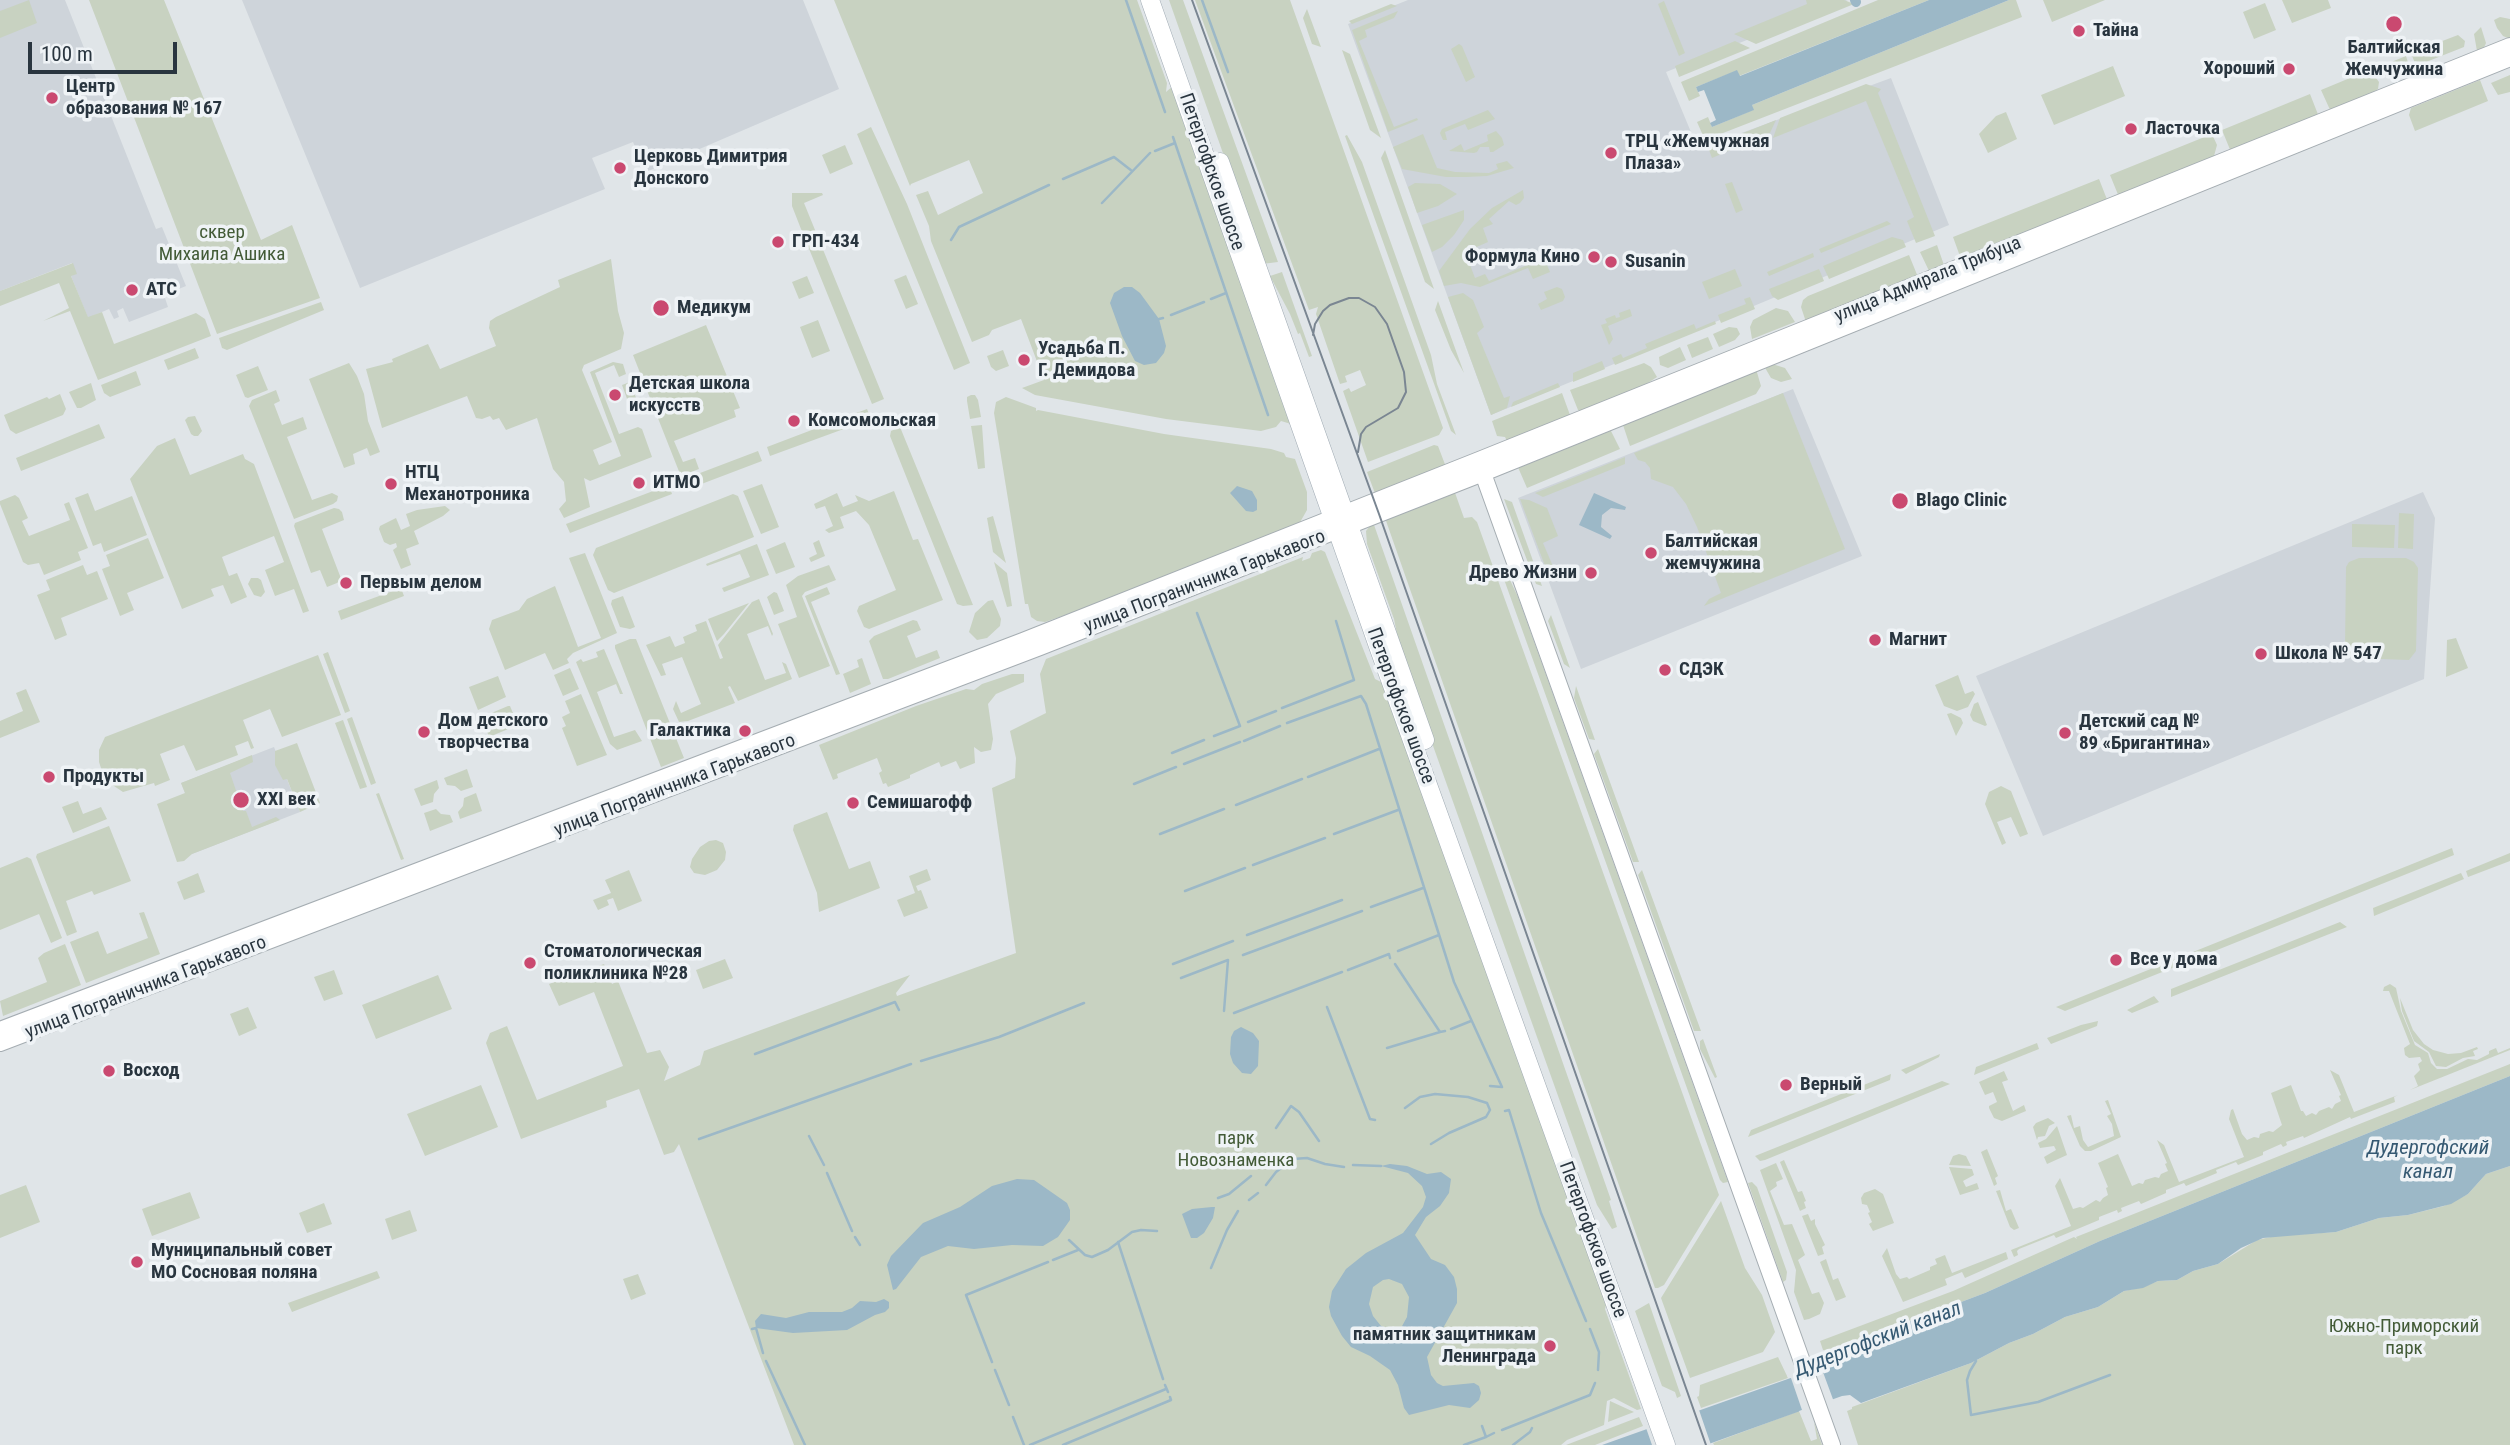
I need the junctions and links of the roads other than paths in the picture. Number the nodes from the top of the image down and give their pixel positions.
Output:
1 (1150, 0) edge
2 (1163, 0) edge
3 (2510, 46) edge
4 (2510, 58) edge
5 (1481, 467) junction
6 (1341, 522) junction
7 (0, 1030) edge
8 (0, 1043) edge
9 (1659, 1410) junction
10 (1666, 1445) edge
11 (1677, 1445) edge
12 (1832, 1445) edge

1 - 6 main road, Петергофское шоссе
2 - 6 main road, Петергофское шоссе
3 - 5 street, улица Адмирала Трибуца
4 - 5 street, улица Адмирала Трибуца
5 - 6 street, улица Адмирала Трибуца
5 - 12 street
6 - 7 street, улица Пограничника Гарькавого
6 - 8 street, улица Пограничника Гарькавого
6 - 9 main road, Петергофское шоссе
9 - 10 main road
9 - 11 main road

